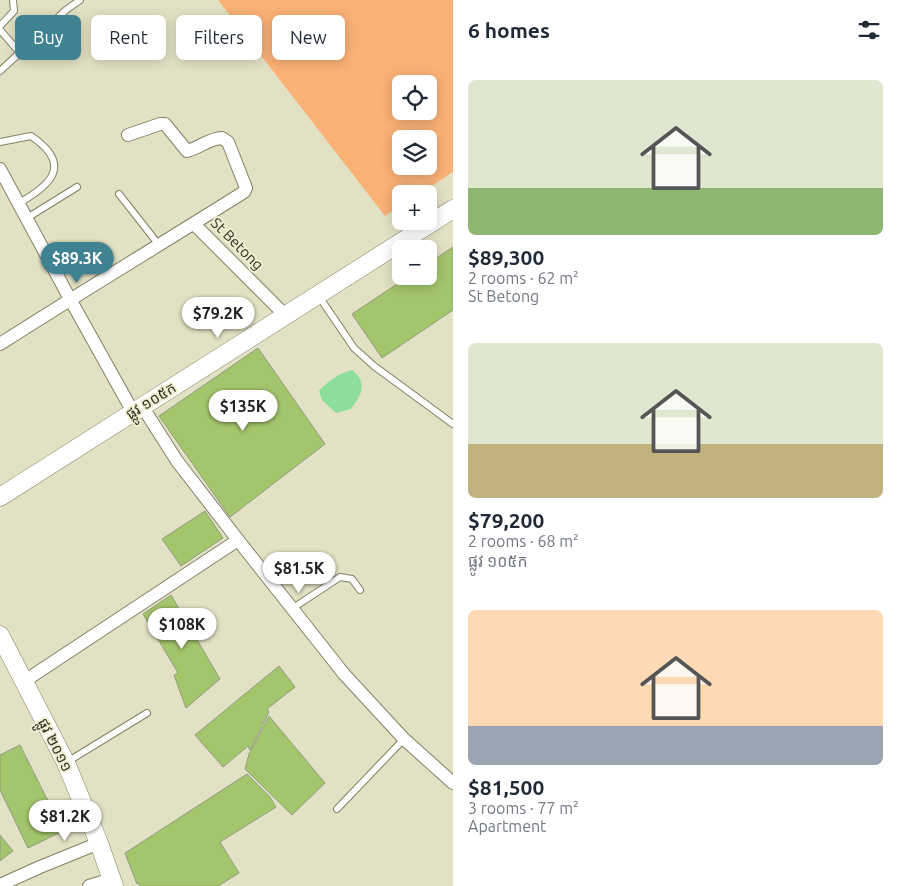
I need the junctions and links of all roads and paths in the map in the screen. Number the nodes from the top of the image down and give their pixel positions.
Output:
1 (13, 0) edge
2 (80, 0) edge
3 (61, 15) edge
4 (0, 28) edge
5 (15, 46) edge
6 (15, 57) edge
7 (0, 71) edge
8 (128, 135) dead end
9 (0, 142) edge
10 (0, 169) edge
11 (77, 187) dead end
12 (119, 194) dead end
13 (19, 203) junction
14 (453, 209) edge
15 (27, 218) junction
16 (194, 224) junction
17 (159, 245) junction
18 (318, 295) junction
19 (70, 299) junction
20 (285, 315) junction
21 (0, 344) edge
22 (138, 409) junction
23 (453, 424) edge
24 (0, 496) edge
25 (238, 540) junction
26 (360, 590) dead end
27 (293, 608) junction
28 (0, 636) edge
29 (23, 682) junction
30 (147, 714) dead end
31 (404, 739) junction
32 (66, 763) junction
33 (453, 783) edge
34 (337, 808) dead end
35 (99, 844) junction
36 (113, 883) edge
37 (0, 885) edge
38 (89, 886) edge

1 - 4 lane
2 - 3 lane
4 - 5 lane
6 - 7 lane
8 - 16 street
9 - 13 lane
10 - 13 street
11 - 15 lane
12 - 17 lane
13 - 15 street
14 - 18 main road, ផ្លូវ ១០៥ក
15 - 19 street
16 - 17 street, St Betong
16 - 20 street, St Betong
17 - 19 street, St Betong
18 - 20 main road, ផ្លូវ ១០៥ក
18 - 23 lane
19 - 21 street, St Betong
19 - 22 street
20 - 22 main road, ផ្លូវ ១០៥ក
22 - 24 main road, ផ្លូវ ១០៥ក
22 - 25 street
25 - 27 street
25 - 29 street
26 - 27 lane
27 - 31 street
28 - 29 main road, ផ្លូវ ២០១១
29 - 32 main road, ផ្លូវ ២០១១
30 - 32 lane
31 - 33 street
31 - 34 lane
32 - 35 main road, ផ្លូវ ២០១១
35 - 36 main road, ផ្លូវ ២០១១
35 - 37 street
36 - 38 street

